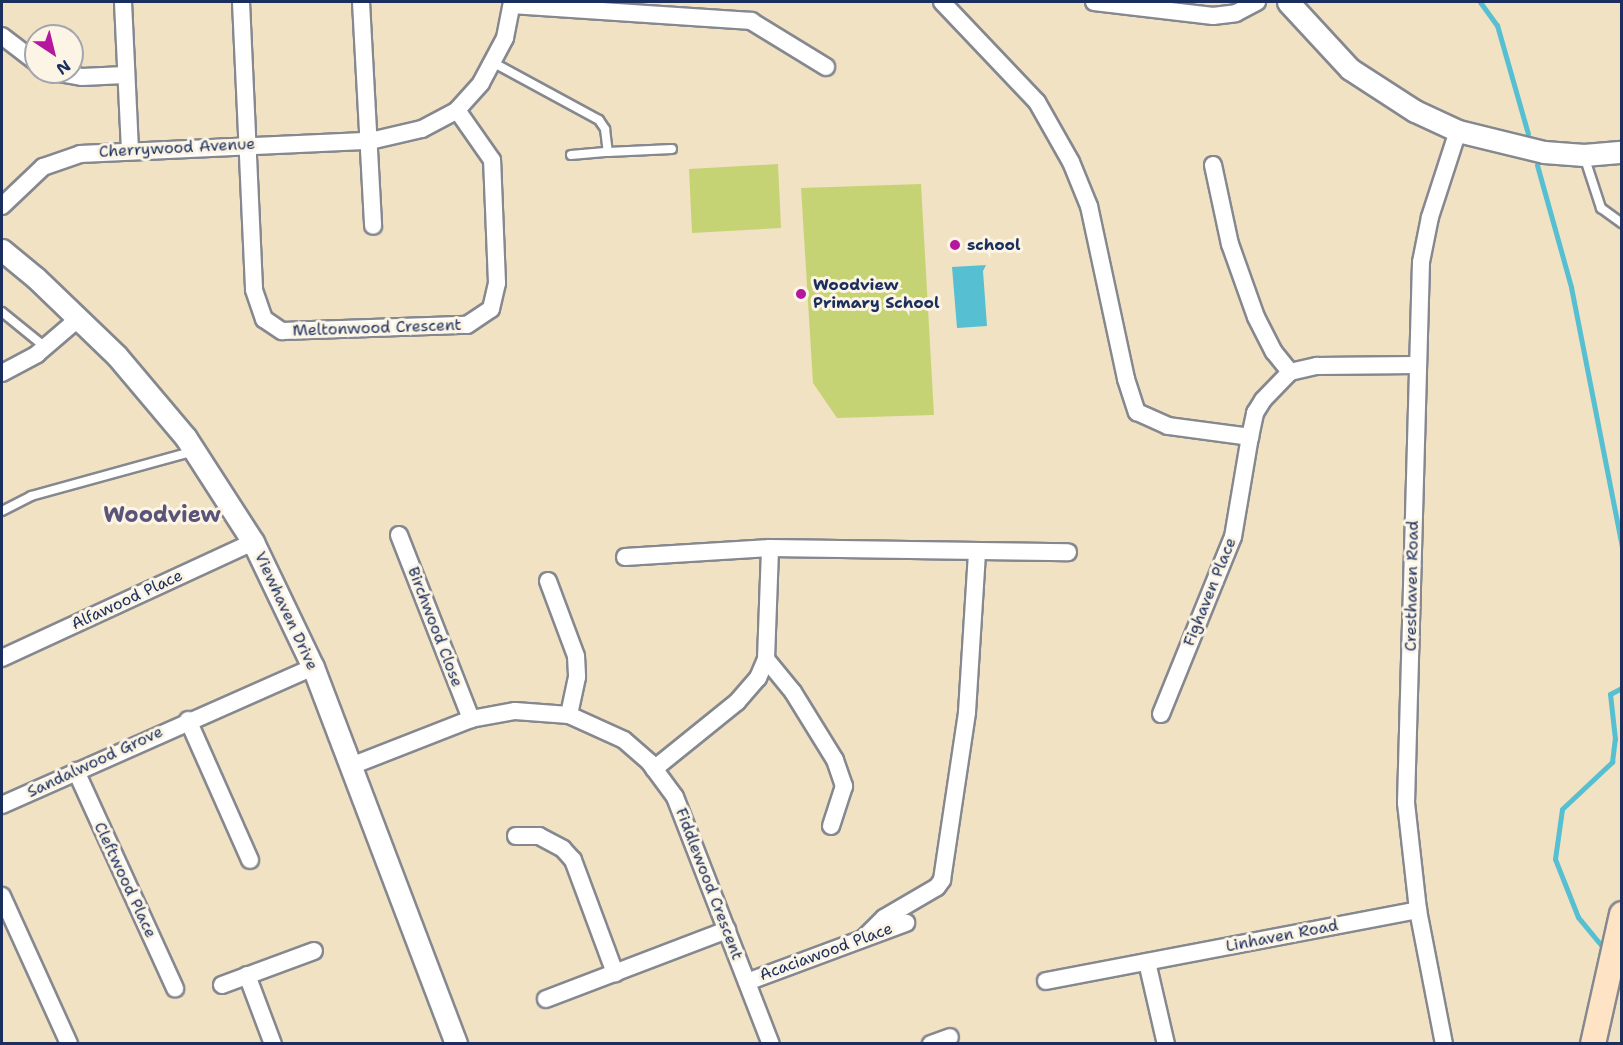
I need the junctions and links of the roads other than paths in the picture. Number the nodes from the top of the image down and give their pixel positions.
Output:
1 (123, 2) edge
2 (241, 2) edge
3 (361, 2) edge
4 (942, 2) edge
5 (1094, 2) edge
6 (1257, 2) edge
7 (1288, 2) edge
8 (512, 3) edge
9 (622, 6) edge
10 (2, 36) edge
11 (24, 53) edge
12 (494, 63) junction
13 (826, 68) dead end
14 (125, 75) junction
15 (84, 77) edge
16 (457, 110) junction
17 (1458, 131) junction
18 (369, 141) junction
19 (249, 144) junction
20 (130, 149) junction
21 (672, 149) dead end
22 (608, 152) junction
23 (1622, 152) edge
24 (571, 155) dead end
25 (1584, 155) junction
26 (1213, 165) dead end
27 (2, 206) edge
28 (1622, 223) edge
29 (373, 226) dead end
30 (2, 250) edge
31 (2, 312) edge
32 (79, 318) junction
33 (46, 348) junction
34 (1417, 365) junction
35 (1290, 372) junction
36 (2, 373) edge
37 (1250, 437) junction
38 (195, 451) junction
39 (2, 511) edge
40 (399, 535) dead end
41 (253, 542) junction
42 (770, 548) junction
43 (977, 552) junction
44 (1068, 552) dead end
45 (625, 557) dead end
46 (548, 581) dead end
47 (2, 658) edge
48 (766, 659) junction
49 (313, 667) junction
50 (1161, 714) dead end
51 (569, 715) junction
52 (471, 719) junction
53 (188, 720) junction
54 (351, 766) junction
55 (654, 769) junction
56 (76, 771) junction
57 (2, 805) edge
58 (831, 826) dead end
59 (516, 836) dead end
60 (250, 860) dead end
61 (2, 896) edge
62 (1418, 910) junction
63 (1622, 914) edge
64 (906, 922) dead end
65 (727, 930) junction
66 (864, 938) junction
67 (314, 951) dead end
68 (1147, 962) junction
69 (615, 973) junction
70 (247, 975) junction
71 (1046, 981) dead end
72 (747, 982) junction
73 (222, 985) dead end
74 (175, 988) dead end
75 (546, 999) dead end
76 (950, 1037) dead end
77 (770, 1043) edge
78 (69, 1044) edge
79 (273, 1044) edge
80 (456, 1044) edge
81 (931, 1044) edge
82 (1166, 1044) edge
83 (1444, 1044) edge
84 (1593, 1044) edge

1 - 14 street
2 - 19 street
3 - 18 street
4 - 37 street
5 - 6 street
7 - 17 street
8 - 9 street
8 - 12 street, Cherrywood Avenue
9 - 13 street
10 - 11 street
12 - 16 street, Cherrywood Avenue
12 - 22 lane
14 - 15 street
14 - 20 street
16 - 18 street, Cherrywood Avenue
16 - 19 street, Meltonwood Crescent
17 - 25 street
17 - 34 street, Cresthaven Road
18 - 19 street, Cherrywood Avenue
18 - 29 street
19 - 20 street, Cherrywood Avenue
20 - 27 street, Cherrywood Avenue
21 - 22 lane
22 - 24 lane
23 - 25 street
25 - 28 lane
26 - 35 street
30 - 32 street, Viewhaven Drive
31 - 33 lane
32 - 33 street
32 - 38 street, Viewhaven Drive
33 - 36 street
34 - 35 street
34 - 62 street, Cresthaven Road
35 - 37 street, Fighaven Place
37 - 50 street, Fighaven Place
38 - 39 lane
38 - 41 street, Viewhaven Drive
40 - 52 street, Birchwood Close
41 - 47 street, Alfawood Place
41 - 49 street, Viewhaven Drive
42 - 43 street
42 - 45 street
42 - 48 street
43 - 44 street
43 - 66 street
46 - 51 street
48 - 55 street
48 - 58 street
49 - 53 street, Sandalwood Grove
49 - 54 street, Viewhaven Drive
51 - 52 street, Fiddlewood Crescent
51 - 55 street, Fiddlewood Crescent
52 - 54 street, Fiddlewood Crescent
53 - 56 street, Sandalwood Grove
53 - 60 street
54 - 80 street, Viewhaven Drive
55 - 65 street, Fiddlewood Crescent
56 - 57 street, Sandalwood Grove
56 - 74 street, Cleftwood Place
59 - 69 street
61 - 78 street
62 - 68 street, Linhaven Road
62 - 83 street, Cresthaven Road
63 - 84 main road
64 - 66 street, Acaciawood Place
65 - 69 street
65 - 72 street, Fiddlewood Crescent
66 - 72 street, Acaciawood Place
67 - 70 street
68 - 71 street, Linhaven Road
68 - 82 street
69 - 75 street
70 - 73 street
70 - 79 street
72 - 77 street, Fiddlewood Crescent
76 - 81 street

